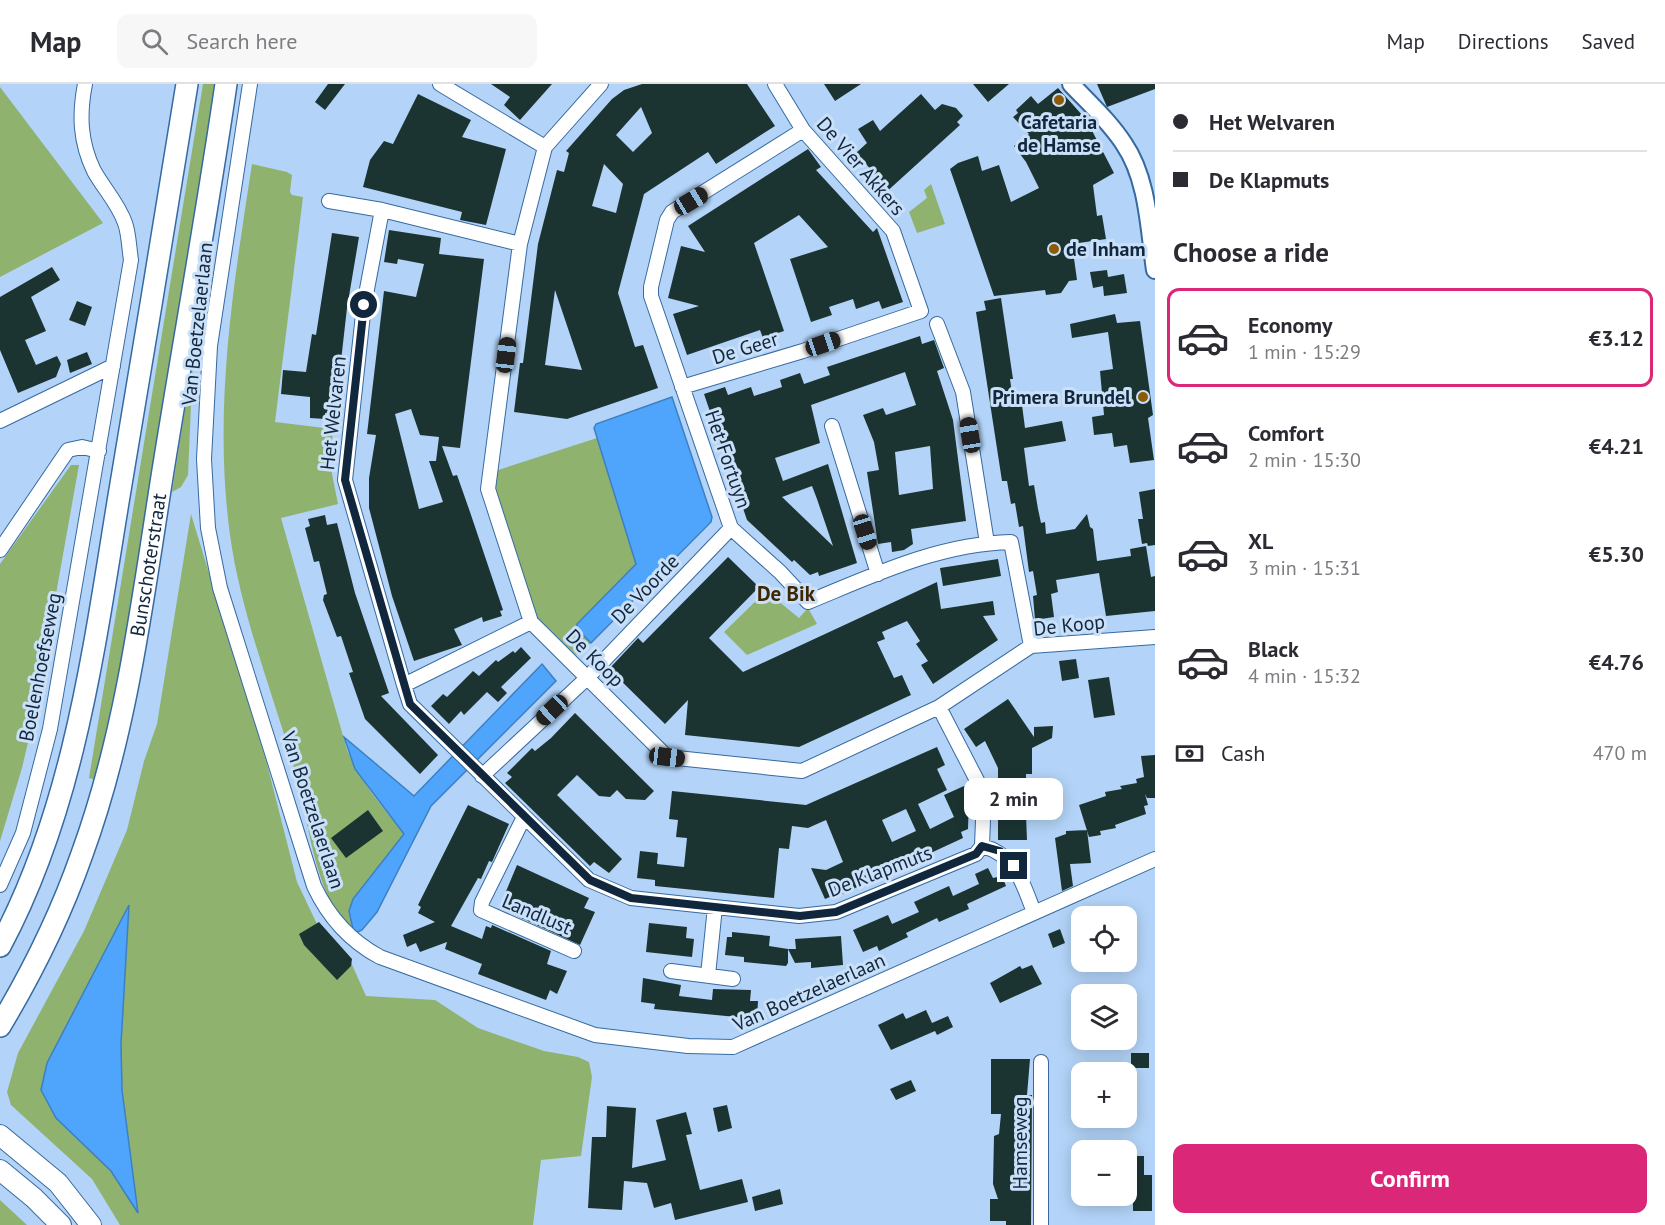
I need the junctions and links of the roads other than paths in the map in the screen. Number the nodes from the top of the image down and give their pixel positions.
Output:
1 (85, 84) edge
2 (187, 84) edge
3 (226, 84) edge
4 (250, 84) edge
5 (440, 84) edge
6 (601, 84) edge
7 (775, 84) edge
8 (1071, 84) edge
9 (803, 130) junction
10 (545, 147) junction
11 (329, 201) dead end
12 (382, 210) junction
13 (520, 244) junction
14 (1155, 270) edge
15 (921, 311) joint
16 (937, 324) dead end
17 (113, 366) junction
18 (682, 387) junction
19 (0, 421) edge
20 (832, 426) dead end
21 (99, 451) junction
22 (731, 528) junction
23 (987, 543) junction
24 (0, 550) edge
25 (878, 574) junction
26 (531, 622) junction
27 (1155, 637) edge
28 (1031, 646) junction
29 (587, 678) junction
30 (404, 685) junction
31 (939, 707) junction
32 (482, 776) junction
33 (524, 817) junction
34 (982, 846) junction
35 (1155, 859) edge
36 (0, 885) edge
37 (715, 907) junction
38 (1034, 912) junction
39 (0, 946) edge
40 (574, 951) dead end
41 (671, 971) dead end
42 (708, 975) junction
43 (733, 979) dead end
44 (0, 1026) edge
45 (1041, 1062) dead end
46 (0, 1135) edge
47 (0, 1170) edge
48 (61, 1225) edge
49 (91, 1225) edge
50 (1041, 1225) edge

1 - 17 street, Boelenhoefseweg
2 - 39 main road, Bunschoterstraat
3 - 44 main road, Bunschoterstraat
4 - 38 street, Van Boetzelaerlaan
5 - 10 street
6 - 10 street, De Koop
7 - 9 street, De Vier Akkers
8 - 14 street
9 - 15 street, De Vier Akkers
9 - 18 street, Het Fortuyn
10 - 13 street, De Koop
11 - 12 street
12 - 13 street
12 - 30 street, Het Welvaren
13 - 26 street, De Koop
15 - 18 street, De Geer
16 - 23 street
17 - 19 street
17 - 21 street, Boelenhoefseweg
18 - 22 street, Het Fortuyn
20 - 25 street
21 - 24 street
21 - 36 street, Boelenhoefseweg
22 - 25 street, Het Fortuyn
22 - 29 street, De Voorde
23 - 25 street, Het Fortuyn
23 - 28 street, Het Fortuyn
26 - 29 street, De Koop
26 - 30 street
27 - 28 street, De Koop
28 - 31 street, De Koop
29 - 31 street, De Koop
29 - 32 street
30 - 32 street, Het Welvaren
31 - 34 street
32 - 33 street, De Klapmuts
33 - 37 street, De Klapmuts
33 - 40 street, Landlust
34 - 37 street, De Klapmuts
34 - 38 street
35 - 38 street, Van Boetzelaerlaan
37 - 42 street
41 - 42 street
42 - 43 street
45 - 50 street, Hamseweg
46 - 49 main road
47 - 48 main road

